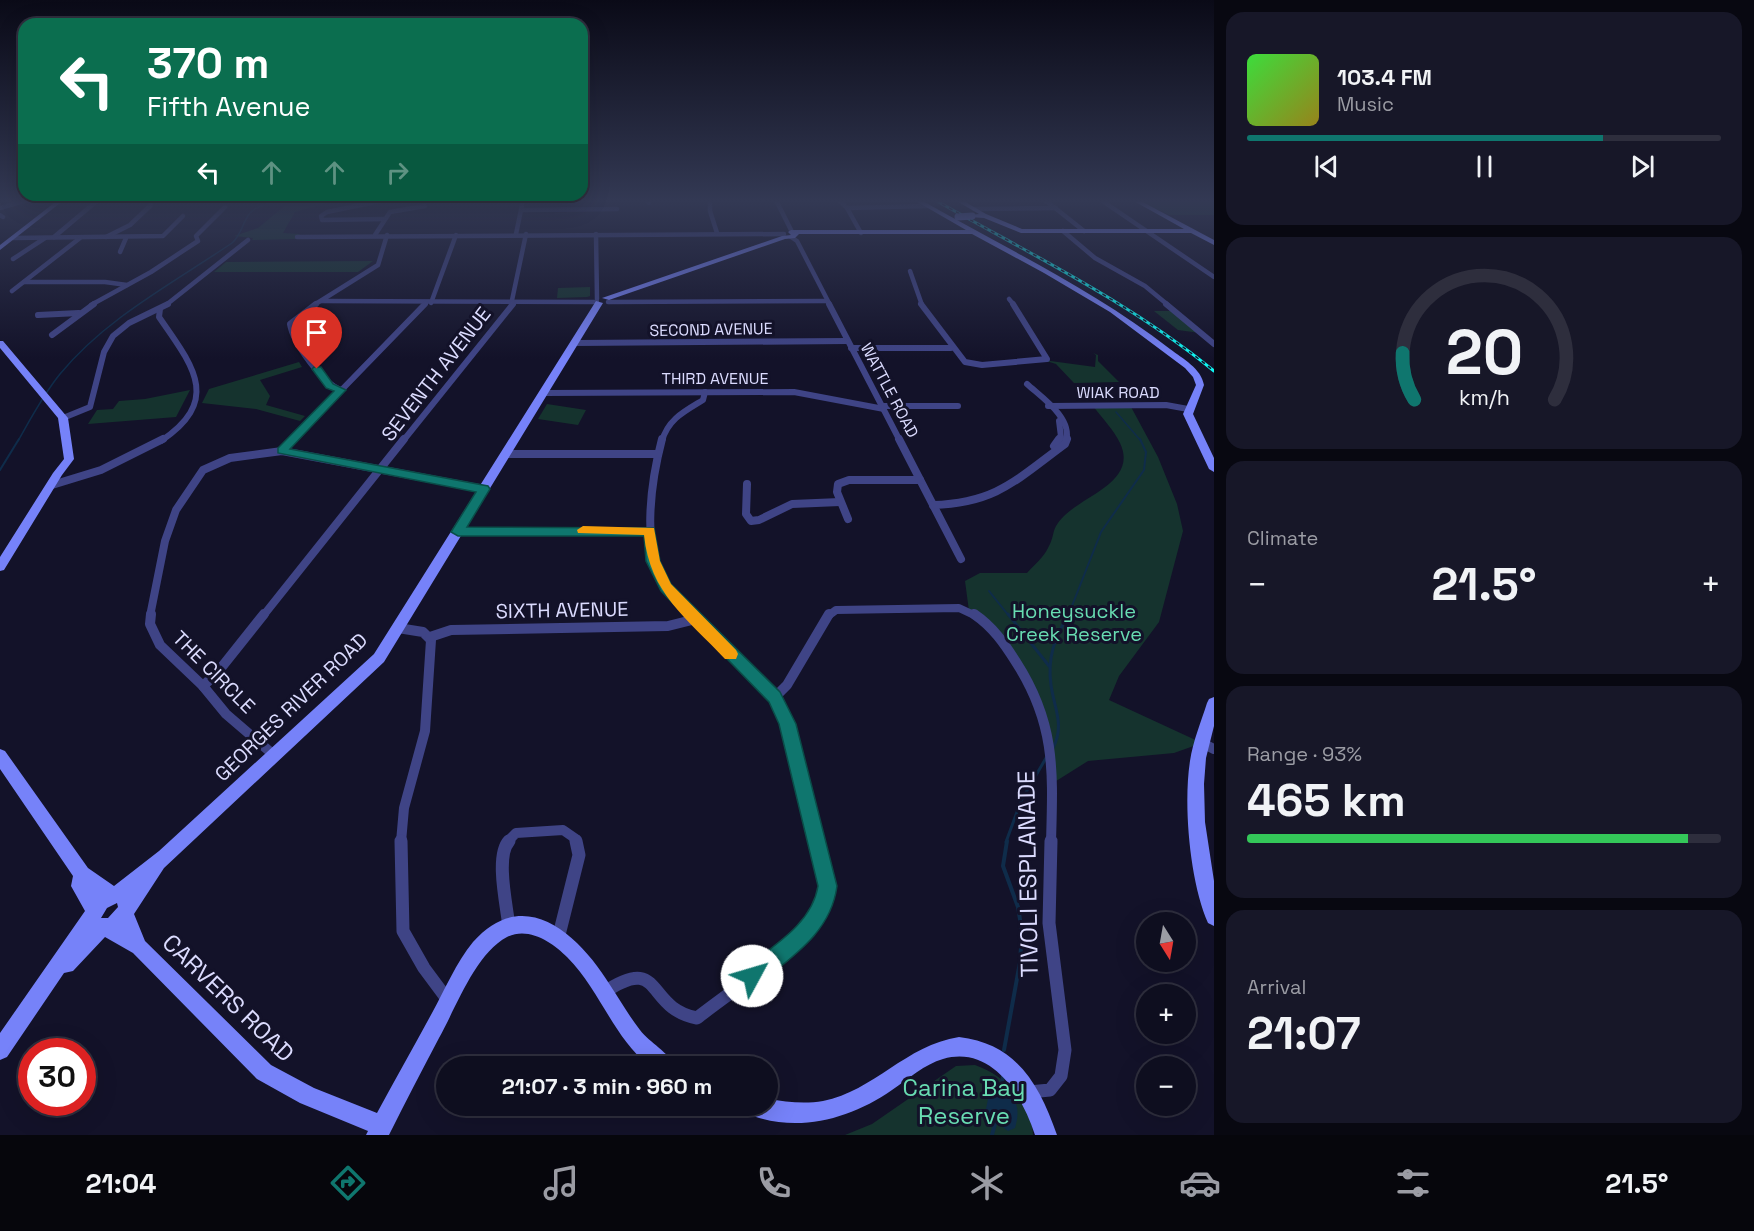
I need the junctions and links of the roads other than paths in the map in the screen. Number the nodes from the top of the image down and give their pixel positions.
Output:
1 (22, 253) edge
2 (61, 253) edge
3 (177, 253) edge
4 (232, 253) edge
5 (381, 253) edge
6 (449, 253) edge
7 (523, 253) edge
8 (597, 253) edge
9 (737, 253) edge
10 (803, 253) edge
11 (1009, 253) edge
12 (1089, 253) edge
13 (1178, 253) edge
14 (13, 259) dead end
15 (910, 271) dead end
16 (1214, 277) edge
17 (24, 282) junction
18 (127, 285) junction
19 (12, 291) dead end
20 (619, 294) junction
21 (1009, 299) dead end
22 (321, 301) junction
23 (599, 301) junction
24 (826, 301) junction
25 (514, 302) junction
26 (627, 302) junction
27 (428, 303) junction
28 (160, 309) junction
29 (79, 313) junction
30 (39, 315) dead end
31 (52, 335) dead end
32 (847, 341) junction
33 (0, 343) edge
34 (575, 343) junction
35 (1214, 344) edge
36 (851, 348) junction
37 (951, 348) junction
38 (1027, 384) dead end
39 (341, 390) junction
40 (705, 392) junction
41 (544, 393) junction
42 (958, 406) dead end
43 (1048, 406) junction
44 (883, 407) junction
45 (1188, 410) junction
46 (60, 414) junction
47 (282, 451) junction
48 (658, 453) junction
49 (506, 454) junction
50 (381, 468) junction
51 (1214, 469) edge
52 (920, 480) junction
53 (747, 484) dead end
54 (52, 485) junction
55 (484, 489) junction
56 (840, 502) junction
57 (933, 505) junction
58 (848, 519) dead end
59 (650, 531) junction
60 (458, 532) junction
61 (961, 560) dead end
62 (0, 567) edge
63 (696, 619) junction
64 (399, 628) junction
65 (430, 637) junction
66 (203, 686) junction
67 (775, 697) junction
68 (1214, 704) edge
69 (1208, 746) edge
70 (275, 756) junction
71 (2, 762) edge
72 (82, 874) junction
73 (120, 902) junction
74 (1214, 917) edge
75 (98, 921) junction
76 (509, 927) junction
77 (559, 935) junction
78 (139, 947) junction
79 (603, 993) junction
80 (447, 999) junction
81 (0, 1050) edge
82 (653, 1056) edge
83 (1029, 1092) junction
84 (778, 1110) edge
85 (379, 1131) edge
86 (1046, 1135) edge

1 - 14 street
2 - 17 street
3 - 18 street
4 - 28 street
5 - 22 street
6 - 27 street
7 - 25 street, SEVENTH AVENUE
8 - 23 street
9 - 20 street, GEORGES RIVER ROAD
10 - 24 street, WATTLE ROAD
11 - 45 street
12 - 35 street
13 - 16 street
15 - 37 street
17 - 18 street
17 - 19 street
18 - 29 street
20 - 23 street, GEORGES RIVER ROAD
20 - 26 street
21 - 37 street
22 - 27 street
22 - 39 street
23 - 25 street
23 - 26 street
23 - 34 street, GEORGES RIVER ROAD
24 - 26 street
24 - 32 street, WATTLE ROAD
25 - 27 street
25 - 50 street, SEVENTH AVENUE
27 - 39 street
28 - 46 street
28 - 54 street
29 - 30 street
29 - 31 street
32 - 34 street, SECOND AVENUE
32 - 36 street, WATTLE ROAD
33 - 46 street
34 - 41 street, GEORGES RIVER ROAD
36 - 37 street
36 - 44 street, WATTLE ROAD
38 - 43 street
39 - 47 street
40 - 41 street, THIRD AVENUE
40 - 44 street, THIRD AVENUE
40 - 48 street
41 - 49 street, GEORGES RIVER ROAD
42 - 44 street, THIRD AVENUE
43 - 45 street, WIAK ROAD
43 - 57 street
44 - 52 street, WATTLE ROAD
45 - 51 street
46 - 54 street
47 - 50 street, THE CIRCLE
47 - 66 street, THE CIRCLE
48 - 49 street
48 - 59 street
49 - 55 street, GEORGES RIVER ROAD
50 - 55 street, THE CIRCLE
50 - 66 street, SEVENTH AVENUE
52 - 56 street
52 - 57 street, WATTLE ROAD
53 - 56 street
54 - 62 street
55 - 60 street, GEORGES RIVER ROAD
56 - 58 street
57 - 61 street, WATTLE ROAD
59 - 60 street
59 - 63 street
60 - 64 street, GEORGES RIVER ROAD
63 - 65 street, SIXTH AVENUE
63 - 67 street
64 - 65 street
64 - 70 street, GEORGES RIVER ROAD
65 - 80 street
66 - 70 street, THE CIRCLE
67 - 79 street
67 - 83 street, TIVOLI ESPLANADE
68 - 69 street
69 - 74 street
70 - 73 street, GEORGES RIVER ROAD
71 - 72 street
72 - 73 street
72 - 75 street
73 - 75 street
73 - 75 street
73 - 78 street, CARVERS ROAD
75 - 78 street, CARVERS ROAD
75 - 81 street
76 - 77 street
76 - 77 street
76 - 80 street
77 - 79 street
78 - 85 street, CARVERS ROAD
79 - 82 street
80 - 85 street
83 - 84 street
83 - 86 street

